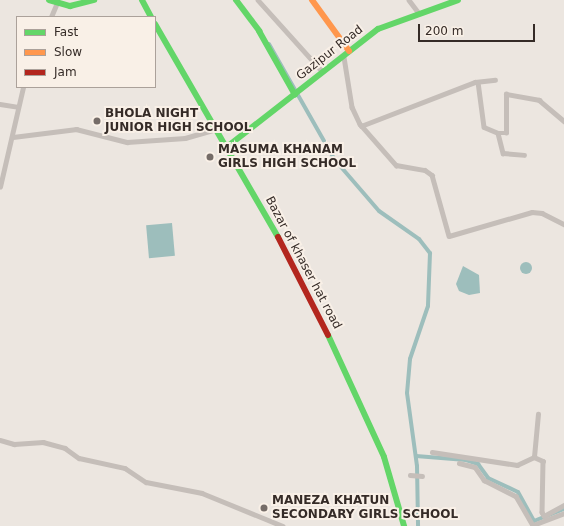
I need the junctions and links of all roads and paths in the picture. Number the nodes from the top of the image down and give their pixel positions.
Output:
1 (49, 0) edge
2 (94, 0) edge
3 (142, 0) edge
4 (236, 0) edge
5 (258, 0) edge
6 (312, 0) edge
7 (409, 0) edge
8 (458, 0) edge
9 (57, 3) junction
10 (418, 12) junction
11 (51, 16) edge
12 (150, 16) edge
13 (156, 26) edge
14 (350, 51) junction
15 (344, 57) junction
16 (322, 71) junction
17 (495, 80) dead end
18 (478, 82) junction
19 (23, 88) edge
20 (295, 95) junction
21 (0, 104) edge
22 (18, 107) junction
23 (564, 121) edge
24 (361, 126) junction
25 (217, 129) junction
26 (498, 133) junction
27 (13, 137) junction
28 (228, 146) junction
29 (524, 155) dead end
30 (0, 187) edge
31 (564, 224) edge
32 (538, 414) dead end
33 (0, 440) edge
34 (432, 452) dead end
35 (534, 457) junction
36 (459, 463) dead end
37 (410, 475) dead end
38 (422, 476) dead end
39 (564, 505) edge
40 (564, 513) edge
41 (283, 526) edge
42 (404, 526) edge

1 - 9 main road
2 - 9 main road
3 - 12 main road
4 - 20 main road
5 - 16 street
6 - 14 main road
7 - 10 street
8 - 10 main road, Gazipur Road
9 - 11 street
10 - 14 main road, Gazipur Road
13 - 25 main road, Bazar of khaser hat road
14 - 15 main road, Gazipur Road
15 - 16 main road, Gazipur Road
15 - 24 street
16 - 20 main road, Gazipur Road
17 - 18 street
18 - 24 street
18 - 26 street
19 - 22 street
20 - 28 main road, Gazipur Road
21 - 22 street
22 - 27 street
23 - 26 street
24 - 31 street
25 - 27 street
25 - 28 main road, Bazar of khaser hat road
26 - 29 street
27 - 30 street
28 - 42 main road, Bazar of khaser hat road
32 - 35 street
33 - 41 street
34 - 35 street
35 - 39 street
36 - 40 street
37 - 38 street

